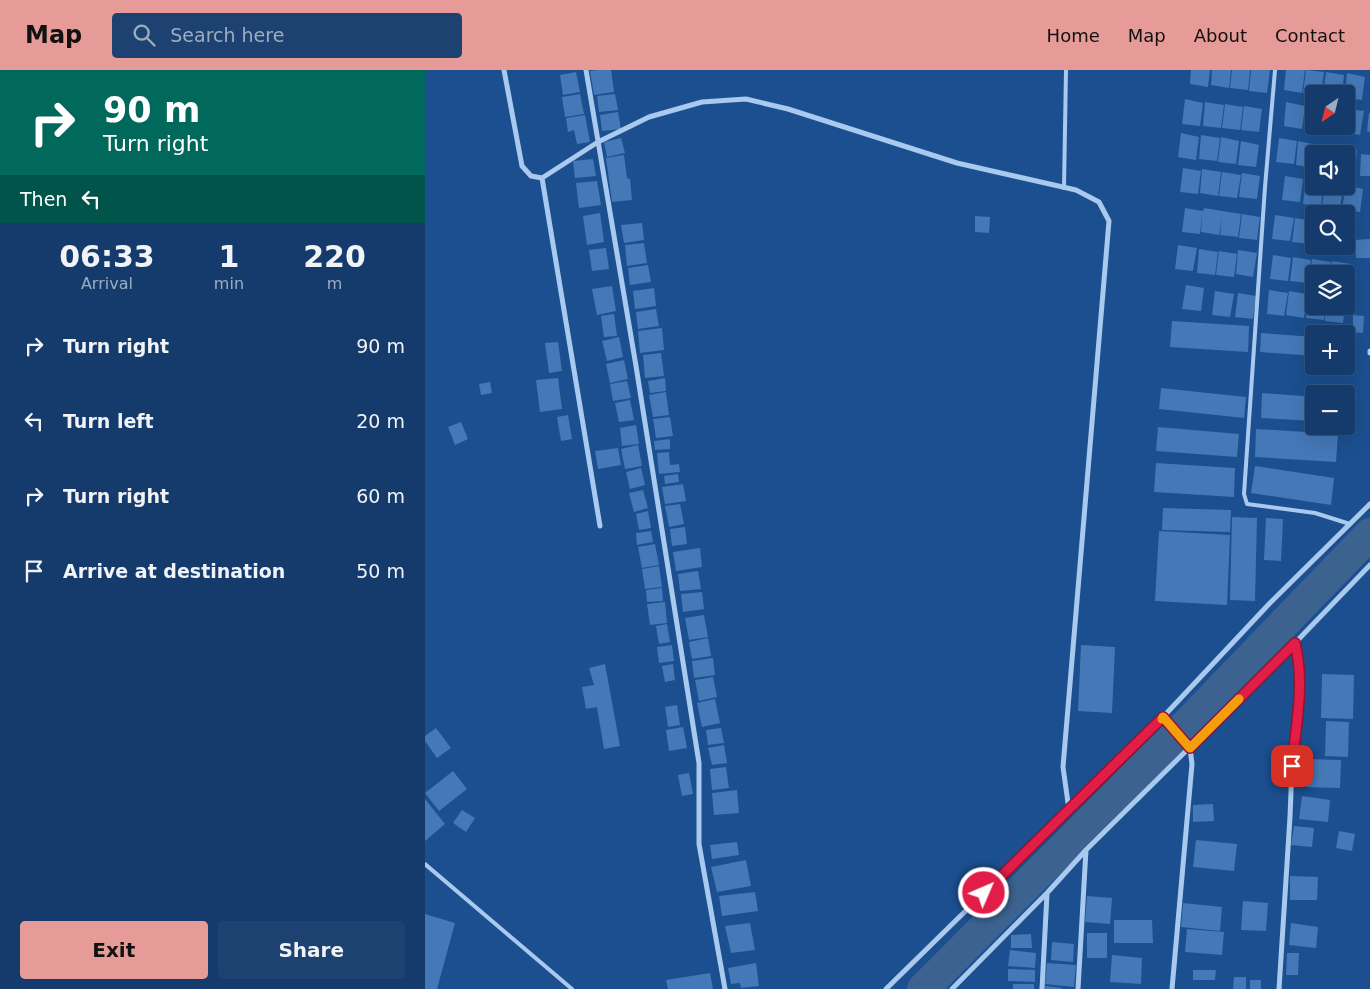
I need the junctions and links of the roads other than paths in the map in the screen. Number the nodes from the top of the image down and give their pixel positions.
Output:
1 (504, 70) edge
2 (586, 70) edge
3 (1066, 70) edge
4 (1275, 70) edge
5 (598, 142) junction
6 (542, 178) junction
7 (1064, 188) junction
8 (1370, 504) edge
9 (1350, 524) junction
10 (600, 526) dead end
11 (1370, 566) edge
12 (1295, 643) junction
13 (1163, 717) junction
14 (1190, 748) junction
15 (1069, 810) junction
16 (1086, 850) junction
17 (425, 864) edge
18 (1047, 893) junction
19 (572, 989) edge
20 (725, 989) edge
21 (887, 989) edge
22 (952, 989) edge
23 (1042, 989) edge
24 (1078, 989) edge
25 (1172, 989) edge
26 (1279, 989) edge

1 - 6 street
2 - 5 street
3 - 7 lane
4 - 9 lane
5 - 6 street
5 - 7 street
5 - 20 street
6 - 10 street
7 - 15 street
8 - 9 street
9 - 13 street
11 - 12 street
12 - 14 street
12 - 26 street
13 - 14 street
13 - 15 street
14 - 16 street
14 - 25 street
15 - 21 street
16 - 18 street
16 - 24 street
17 - 19 lane
18 - 22 street
18 - 23 street

